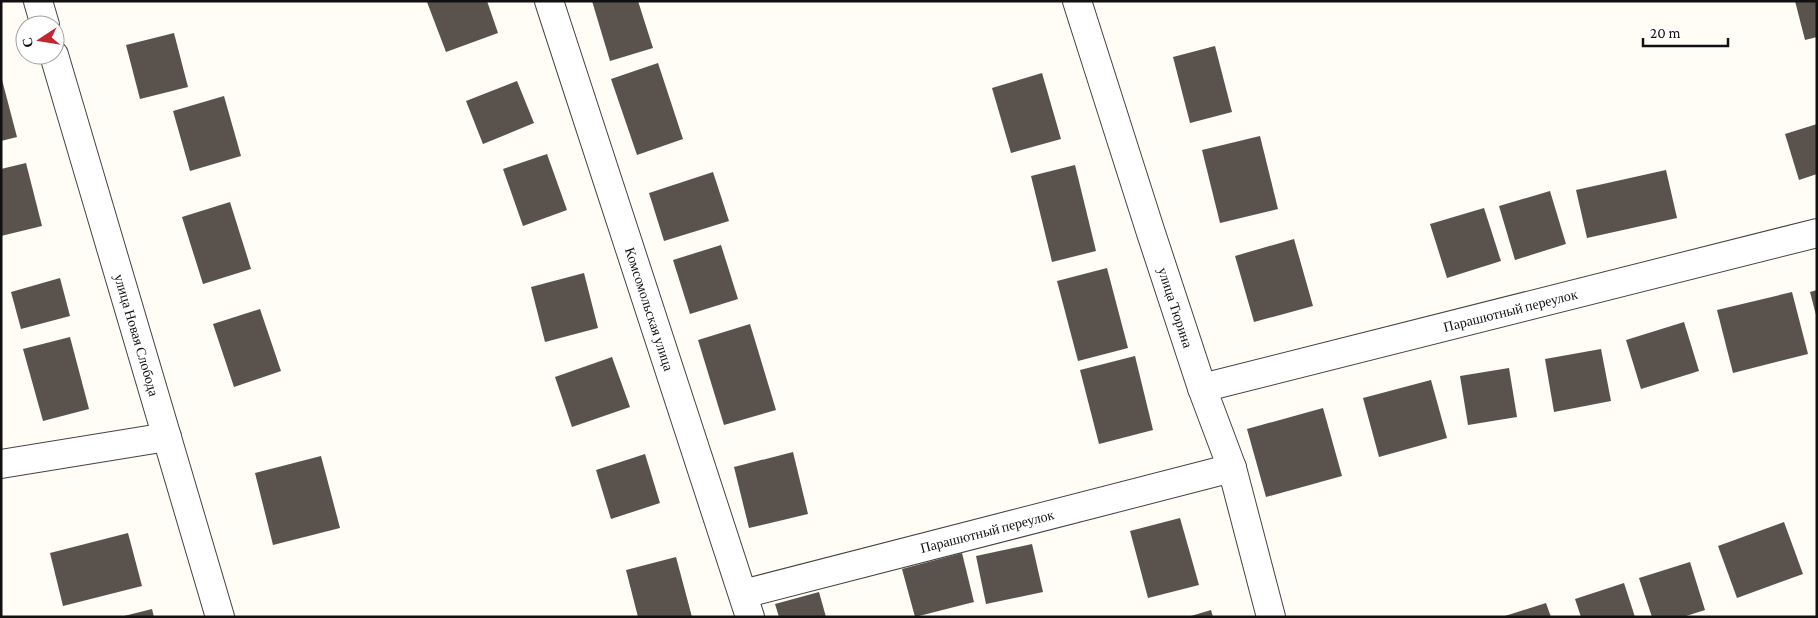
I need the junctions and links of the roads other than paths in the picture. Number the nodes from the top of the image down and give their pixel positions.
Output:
1 (38, 1) edge
2 (549, 1) edge
3 (1077, 1) edge
4 (43, 15) edge
5 (57, 65) edge
6 (1817, 233) edge
7 (1202, 388) junction
8 (167, 437) junction
9 (1, 464) edge
10 (1232, 468) junction
11 (747, 605) edge
12 (220, 617) edge
13 (1271, 617) edge

1 - 4 street
2 - 11 street, Комсомольская улица
3 - 7 street, улица Тюрина
5 - 8 street, улица Новая Слобода
6 - 7 street, Парашютный переулок
7 - 10 street, улица Тюрина
8 - 9 street
8 - 12 street, улица Новая Слобода
10 - 11 street, Парашютный переулок
10 - 13 street, улица Тюрина

